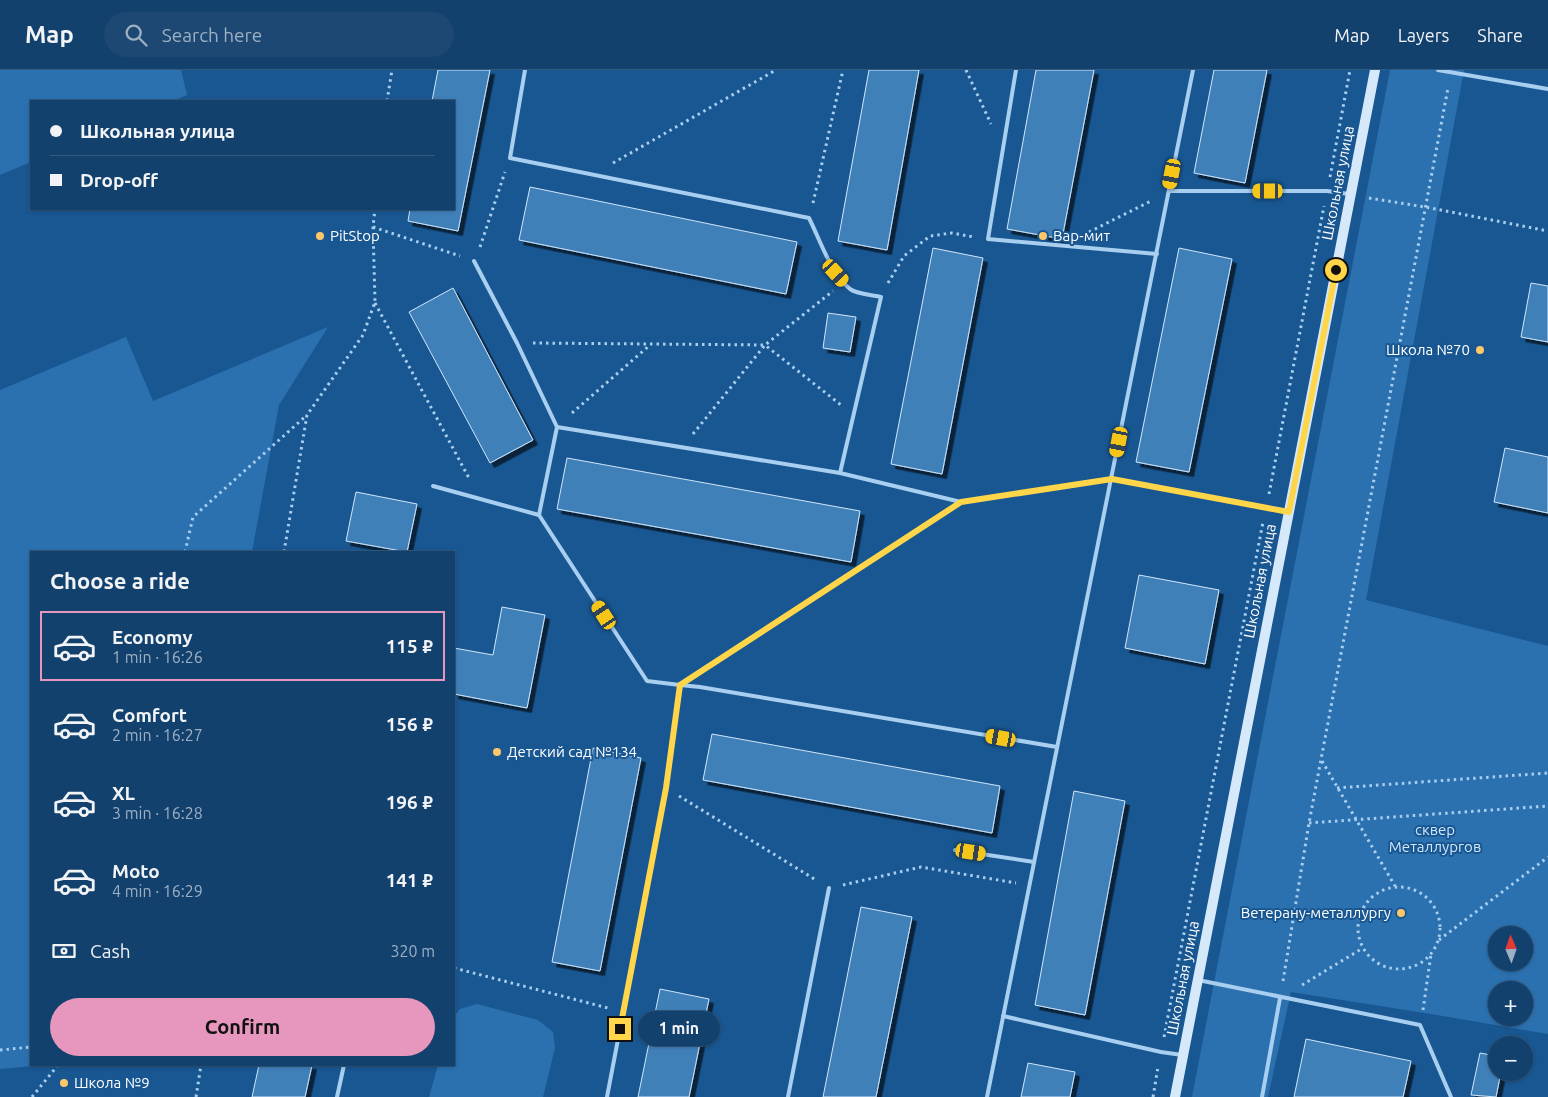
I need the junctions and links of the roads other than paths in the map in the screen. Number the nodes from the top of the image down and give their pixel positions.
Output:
1 (525, 70) edge
2 (1016, 70) edge
3 (1193, 70) edge
4 (1375, 70) edge
5 (1438, 70) edge
6 (1548, 88) edge
7 (1169, 191) junction
8 (1351, 195) junction
9 (1157, 254) junction
10 (474, 261) road end
11 (557, 427) junction
12 (840, 473) junction
13 (1112, 479) junction
14 (432, 486) dead end
15 (961, 502) junction
16 (1289, 512) junction
17 (539, 515) junction
18 (680, 685) junction
19 (1057, 747) junction
20 (955, 850) dead end
21 (1034, 862) junction
22 (829, 888) road end
23 (1198, 980) junction
24 (1280, 998) junction
25 (1003, 1016) junction
26 (1183, 1055) junction
27 (344, 1066) edge
28 (337, 1097) edge
29 (607, 1097) edge
30 (788, 1097) edge
31 (987, 1097) edge
32 (1175, 1097) edge
33 (1262, 1097) edge
34 (1451, 1097) edge

1 - 12 lane
2 - 9 lane
3 - 7 lane
4 - 8 main road, Школьная улица
5 - 6 lane
7 - 8 lane
7 - 9 lane
8 - 16 main road, Школьная улица
9 - 13 lane
10 - 11 lane
11 - 12 lane
11 - 17 lane
12 - 15 lane
13 - 15 lane
13 - 16 lane
13 - 19 lane
14 - 17 lane
15 - 18 lane
16 - 23 main road, Школьная улица
17 - 18 lane
18 - 19 lane
18 - 29 lane
19 - 21 lane
20 - 21 lane
21 - 25 lane
22 - 30 lane
23 - 24 lane
23 - 26 main road, Школьная улица
24 - 33 lane
24 - 34 lane
25 - 26 lane
25 - 31 lane
26 - 32 main road, Школьная улица
27 - 28 lane

